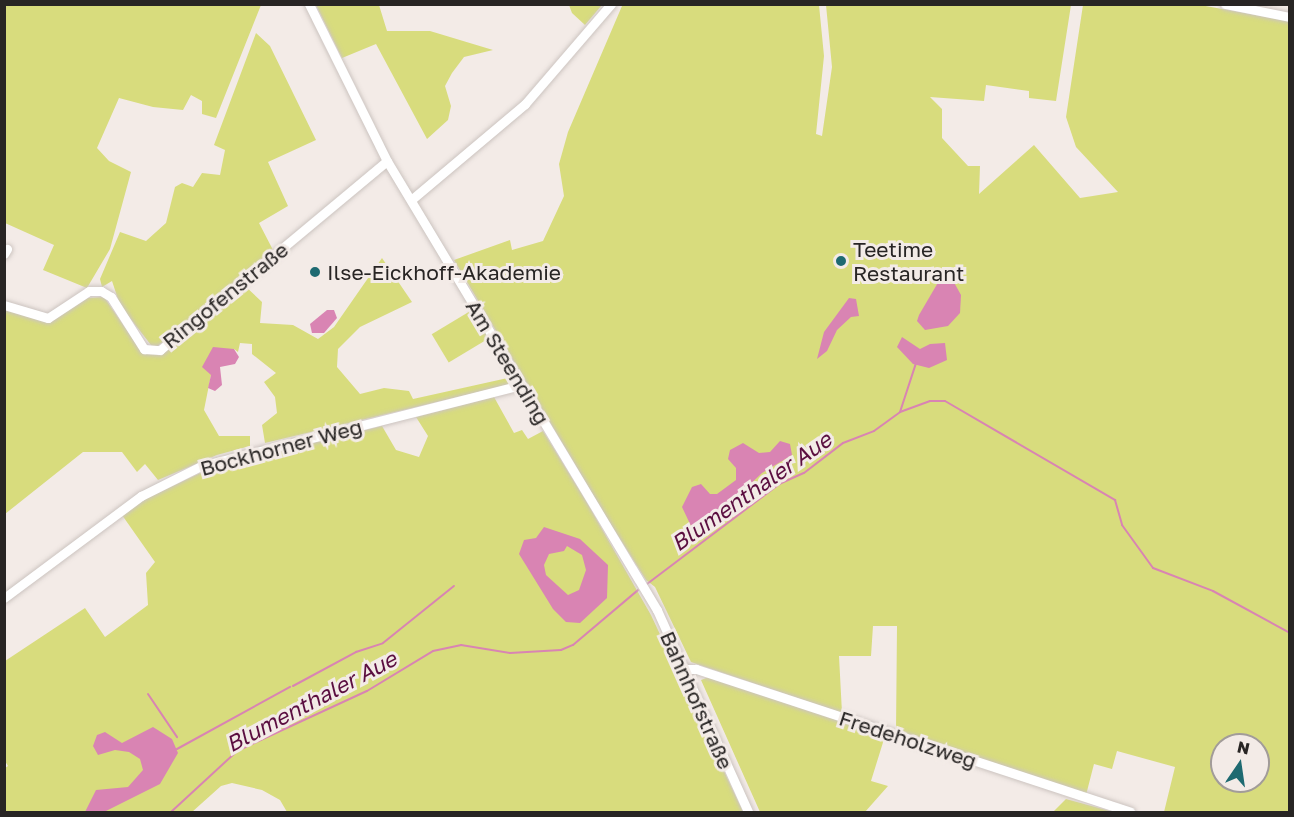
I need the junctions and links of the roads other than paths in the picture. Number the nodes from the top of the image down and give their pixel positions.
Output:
1 (309, 4) edge
2 (611, 4) edge
3 (1225, 4) edge
4 (1290, 16) edge
5 (387, 161) junction
6 (411, 200) junction
7 (4, 305) edge
8 (521, 385) junction
9 (644, 588) joint
10 (4, 598) edge
11 (684, 669) junction
12 (748, 813) edge
13 (1130, 813) edge

1 - 5 street, Am Steending
2 - 6 street
3 - 4 street
5 - 6 street, Am Steending
5 - 7 street, Ringofenstraße
6 - 8 street, Am Steending
8 - 9 street, Am Steending
8 - 10 street, Bockhorner Weg
9 - 11 street, Bahnhofstraße
11 - 12 street, Bahnhofstraße
11 - 13 street, Fredeholzweg

